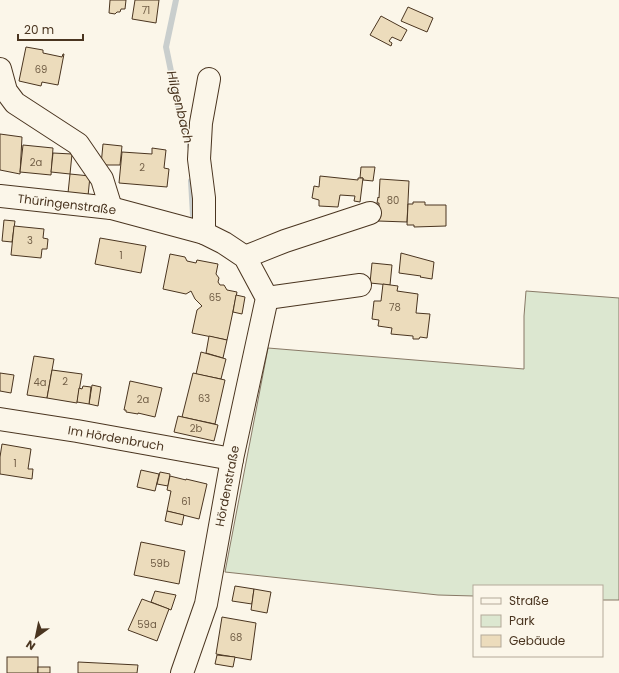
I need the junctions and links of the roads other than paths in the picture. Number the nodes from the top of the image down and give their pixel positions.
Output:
1 (0, 69) edge
2 (209, 79) dead end
3 (0, 196) edge
4 (111, 208) junction
5 (370, 213) dead end
6 (204, 233) junction
7 (245, 257) junction
8 (360, 285) dead end
9 (267, 298) junction
10 (0, 419) edge
11 (232, 459) junction
12 (182, 673) edge

1 - 4 street
2 - 6 street
3 - 4 street, Thüringenstraße
4 - 6 street, Thüringenstraße
5 - 7 street
6 - 7 street
7 - 9 street
8 - 9 street
9 - 11 street, Hördenstraße
10 - 11 street, Im Hördenbruch
11 - 12 street, Hördenstraße

